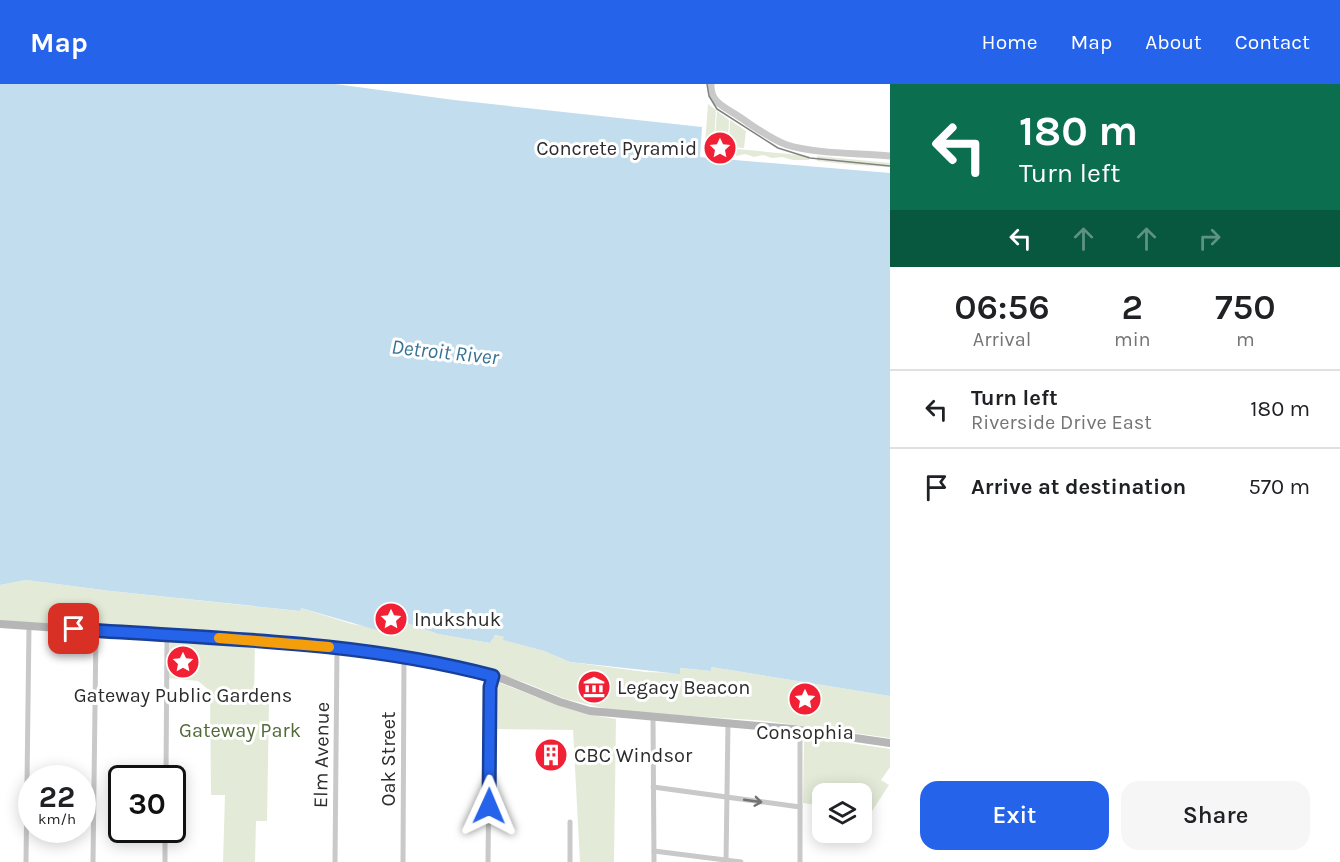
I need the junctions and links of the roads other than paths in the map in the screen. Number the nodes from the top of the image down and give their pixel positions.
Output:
1 (711, 87) edge
2 (890, 156) edge
3 (0, 624) edge
4 (29, 626) junction
5 (96, 630) junction
6 (167, 635) junction
7 (337, 648) junction
8 (404, 657) junction
9 (493, 676) junction
10 (653, 717) junction
11 (728, 723) junction
12 (800, 730) junction
13 (890, 743) edge
14 (166, 765) edge
15 (653, 787) junction
16 (727, 797) junction
17 (800, 807) junction
18 (570, 822) dead end
19 (165, 843) edge
20 (654, 850) junction
21 (726, 861) edge
22 (26, 862) edge
23 (93, 862) edge
24 (165, 862) edge
25 (334, 862) edge
26 (403, 862) edge
27 (488, 862) edge
28 (570, 862) edge
29 (654, 862) edge
30 (741, 862) edge
31 (800, 862) edge

1 - 2 street
3 - 4 main road
4 - 5 main road
4 - 22 street
5 - 6 main road
5 - 23 street
6 - 7 main road
6 - 14 street
7 - 8 main road
7 - 25 street, Elm Avenue
8 - 9 main road
8 - 26 street, Oak Street
9 - 10 main road
9 - 27 street
10 - 11 main road
10 - 15 street
11 - 12 main road
11 - 16 street
12 - 13 main road
12 - 17 street
15 - 16 street
15 - 20 street
16 -> 17 street
16 - 21 street
17 - 31 street
18 - 28 street
19 - 24 street
20 - 21 street
20 - 29 street
21 - 30 street

